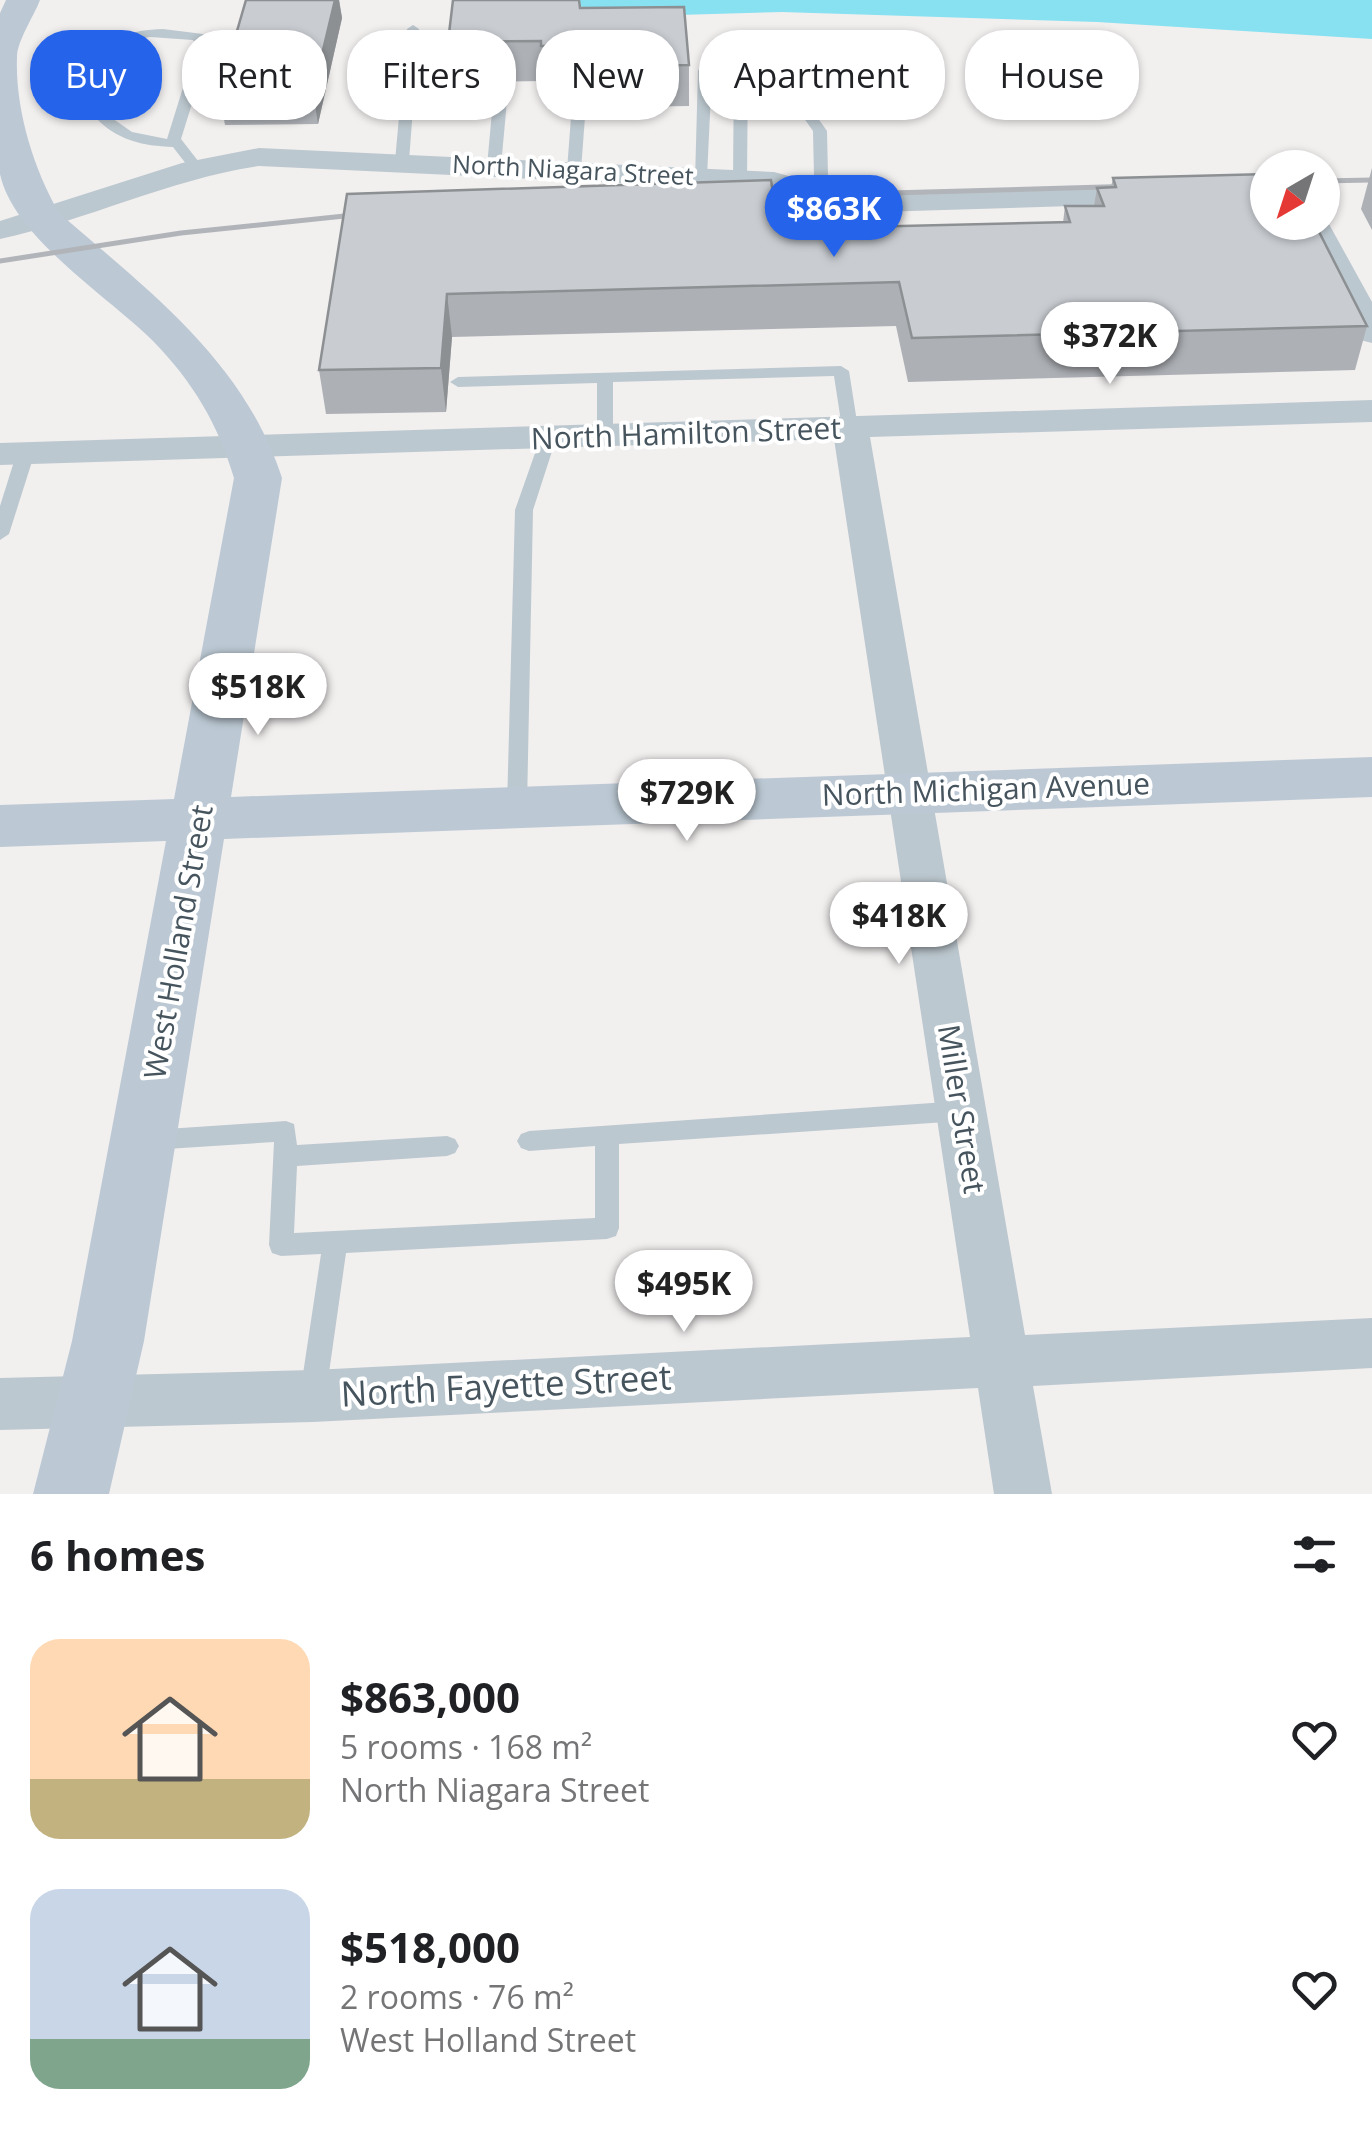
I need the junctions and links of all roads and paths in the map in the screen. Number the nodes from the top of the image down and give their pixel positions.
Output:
1 (23, 0) edge
2 (413, 29) dead end
3 (0, 55) edge
4 (498, 120) edge
5 (578, 120) edge
6 (703, 120) edge
7 (740, 120) edge
8 (812, 120) edge
9 (186, 155) junction
10 (402, 161) junction
11 (494, 166) junction
12 (574, 170) junction
13 (700, 177) junction
14 (740, 179) junction
15 (1250, 193) edge
16 (848, 204) junction
17 (21, 225) edge
18 (1322, 240) edge
19 (1372, 333) edge
20 (605, 378) junction
21 (458, 382) dead end
22 (1372, 411) edge
23 (850, 428) junction
24 (605, 435) junction
25 (548, 439) junction
26 (252, 446) junction
27 (13, 453) edge
28 (0, 534) edge
29 (1372, 777) edge
30 (909, 792) junction
31 (517, 807) junction
32 (202, 819) junction
33 (0, 826) edge
34 (961, 1111) junction
35 (607, 1134) junction
36 (144, 1140) junction
37 (529, 1141) dead end
38 (447, 1146) dead end
39 (286, 1156) junction
40 (335, 1242) junction
41 (1372, 1342) edge
42 (1002, 1362) junction
43 (313, 1396) junction
44 (92, 1400) junction
45 (0, 1404) edge
46 (71, 1494) edge
47 (1022, 1494) edge

1 - 3 main road
2 - 10 lane
3 - 17 main road, West Holland Street
4 - 11 lane
5 - 12 lane
6 - 13 lane
7 - 14 lane
8 - 16 lane
9 - 9 lane
9 - 10 street, North Niagara Street
9 - 17 street, North Niagara Street
10 - 11 street, North Niagara Street
11 - 12 street, North Niagara Street
12 - 13 street, North Niagara Street
13 - 14 street, North Niagara Street
14 - 16 street, North Niagara Street
15 - 16 street, North Niagara Street
17 - 26 main road, West Holland Street
18 - 19 street
20 - 21 lane
20 - 23 lane
20 - 24 lane
22 - 23 street, North Hamilton Street
23 - 24 street, North Hamilton Street
23 - 30 street, Miller Street
24 - 25 street, North Hamilton Street
25 - 26 street, North Hamilton Street
25 - 31 lane
26 - 27 street, North Hamilton Street
26 - 32 main road, West Holland Street
27 - 28 lane
29 - 30 main road, North Michigan Avenue
30 - 31 main road, North Michigan Avenue
30 - 34 street, Miller Street
31 - 32 main road, North Michigan Avenue
32 - 33 main road, North Michigan Avenue
32 - 36 main road, West Holland Street
34 - 35 lane
34 - 42 street, Miller Street
35 - 37 lane
35 - 40 lane
36 - 39 lane
36 - 44 main road, West Holland Street
38 - 39 lane
39 - 40 lane
40 - 43 lane
41 - 42 street, North Fayette Street
42 - 43 street, North Fayette Street
42 - 47 street, Miller Street
43 - 44 street, North Fayette Street
44 - 45 street, North Fayette Street
44 - 46 main road, West Holland Street

